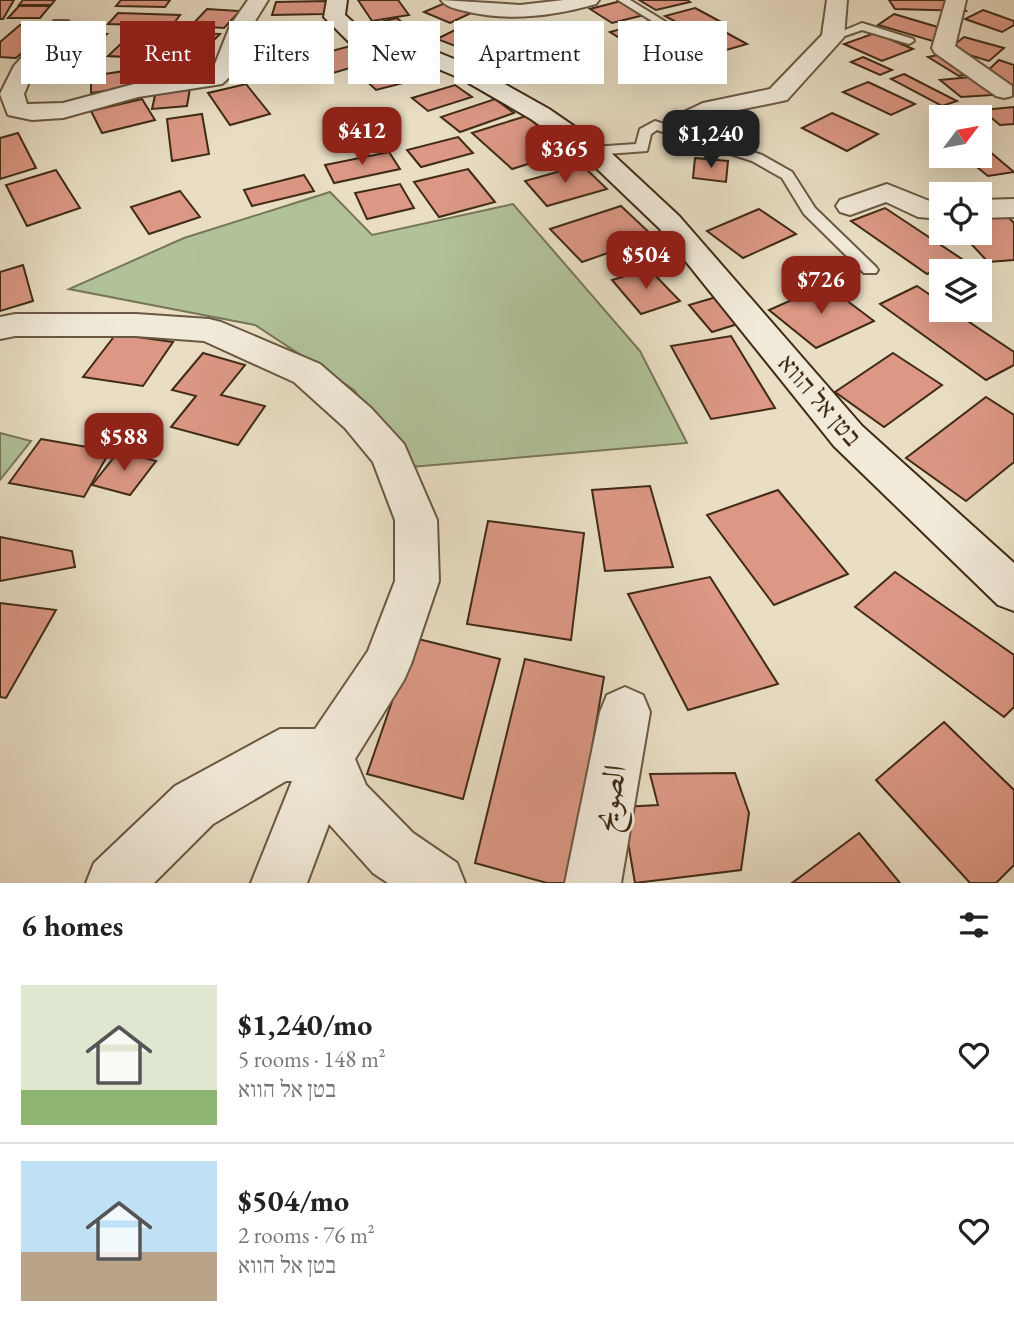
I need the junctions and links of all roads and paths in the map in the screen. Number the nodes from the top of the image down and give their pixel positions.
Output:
1 (258, 0) edge
2 (337, 0) edge
3 (451, 0) edge
4 (589, 0) edge
5 (623, 0) edge
6 (837, 0) edge
7 (956, 0) edge
8 (659, 21) edge
9 (832, 37) junction
10 (909, 41) dead end
11 (21, 73) edge
12 (1004, 91) dead end
13 (680, 123) dead end
14 (593, 151) junction
15 (850, 206) dead end
16 (1014, 208) edge
17 (992, 209) edge
18 (929, 211) edge
19 (870, 270) dead end
20 (0, 328) edge
21 (1014, 591) edge
22 (625, 712) dead end
23 (328, 755) junction
24 (114, 883) edge
25 (279, 883) edge
26 (437, 883) edge
27 (593, 883) edge

1 - 11 street
2 - 14 street, בטן אל הווא
3 - 4 street
5 - 8 lane
6 - 9 street
7 - 12 street
9 - 10 lane
9 - 13 street
14 - 19 lane
14 - 21 street, בטן אל הווא
15 - 18 street
16 - 17 street
20 - 23 street
22 - 27 street, الصويح
23 - 24 street
23 - 25 street
23 - 26 street

